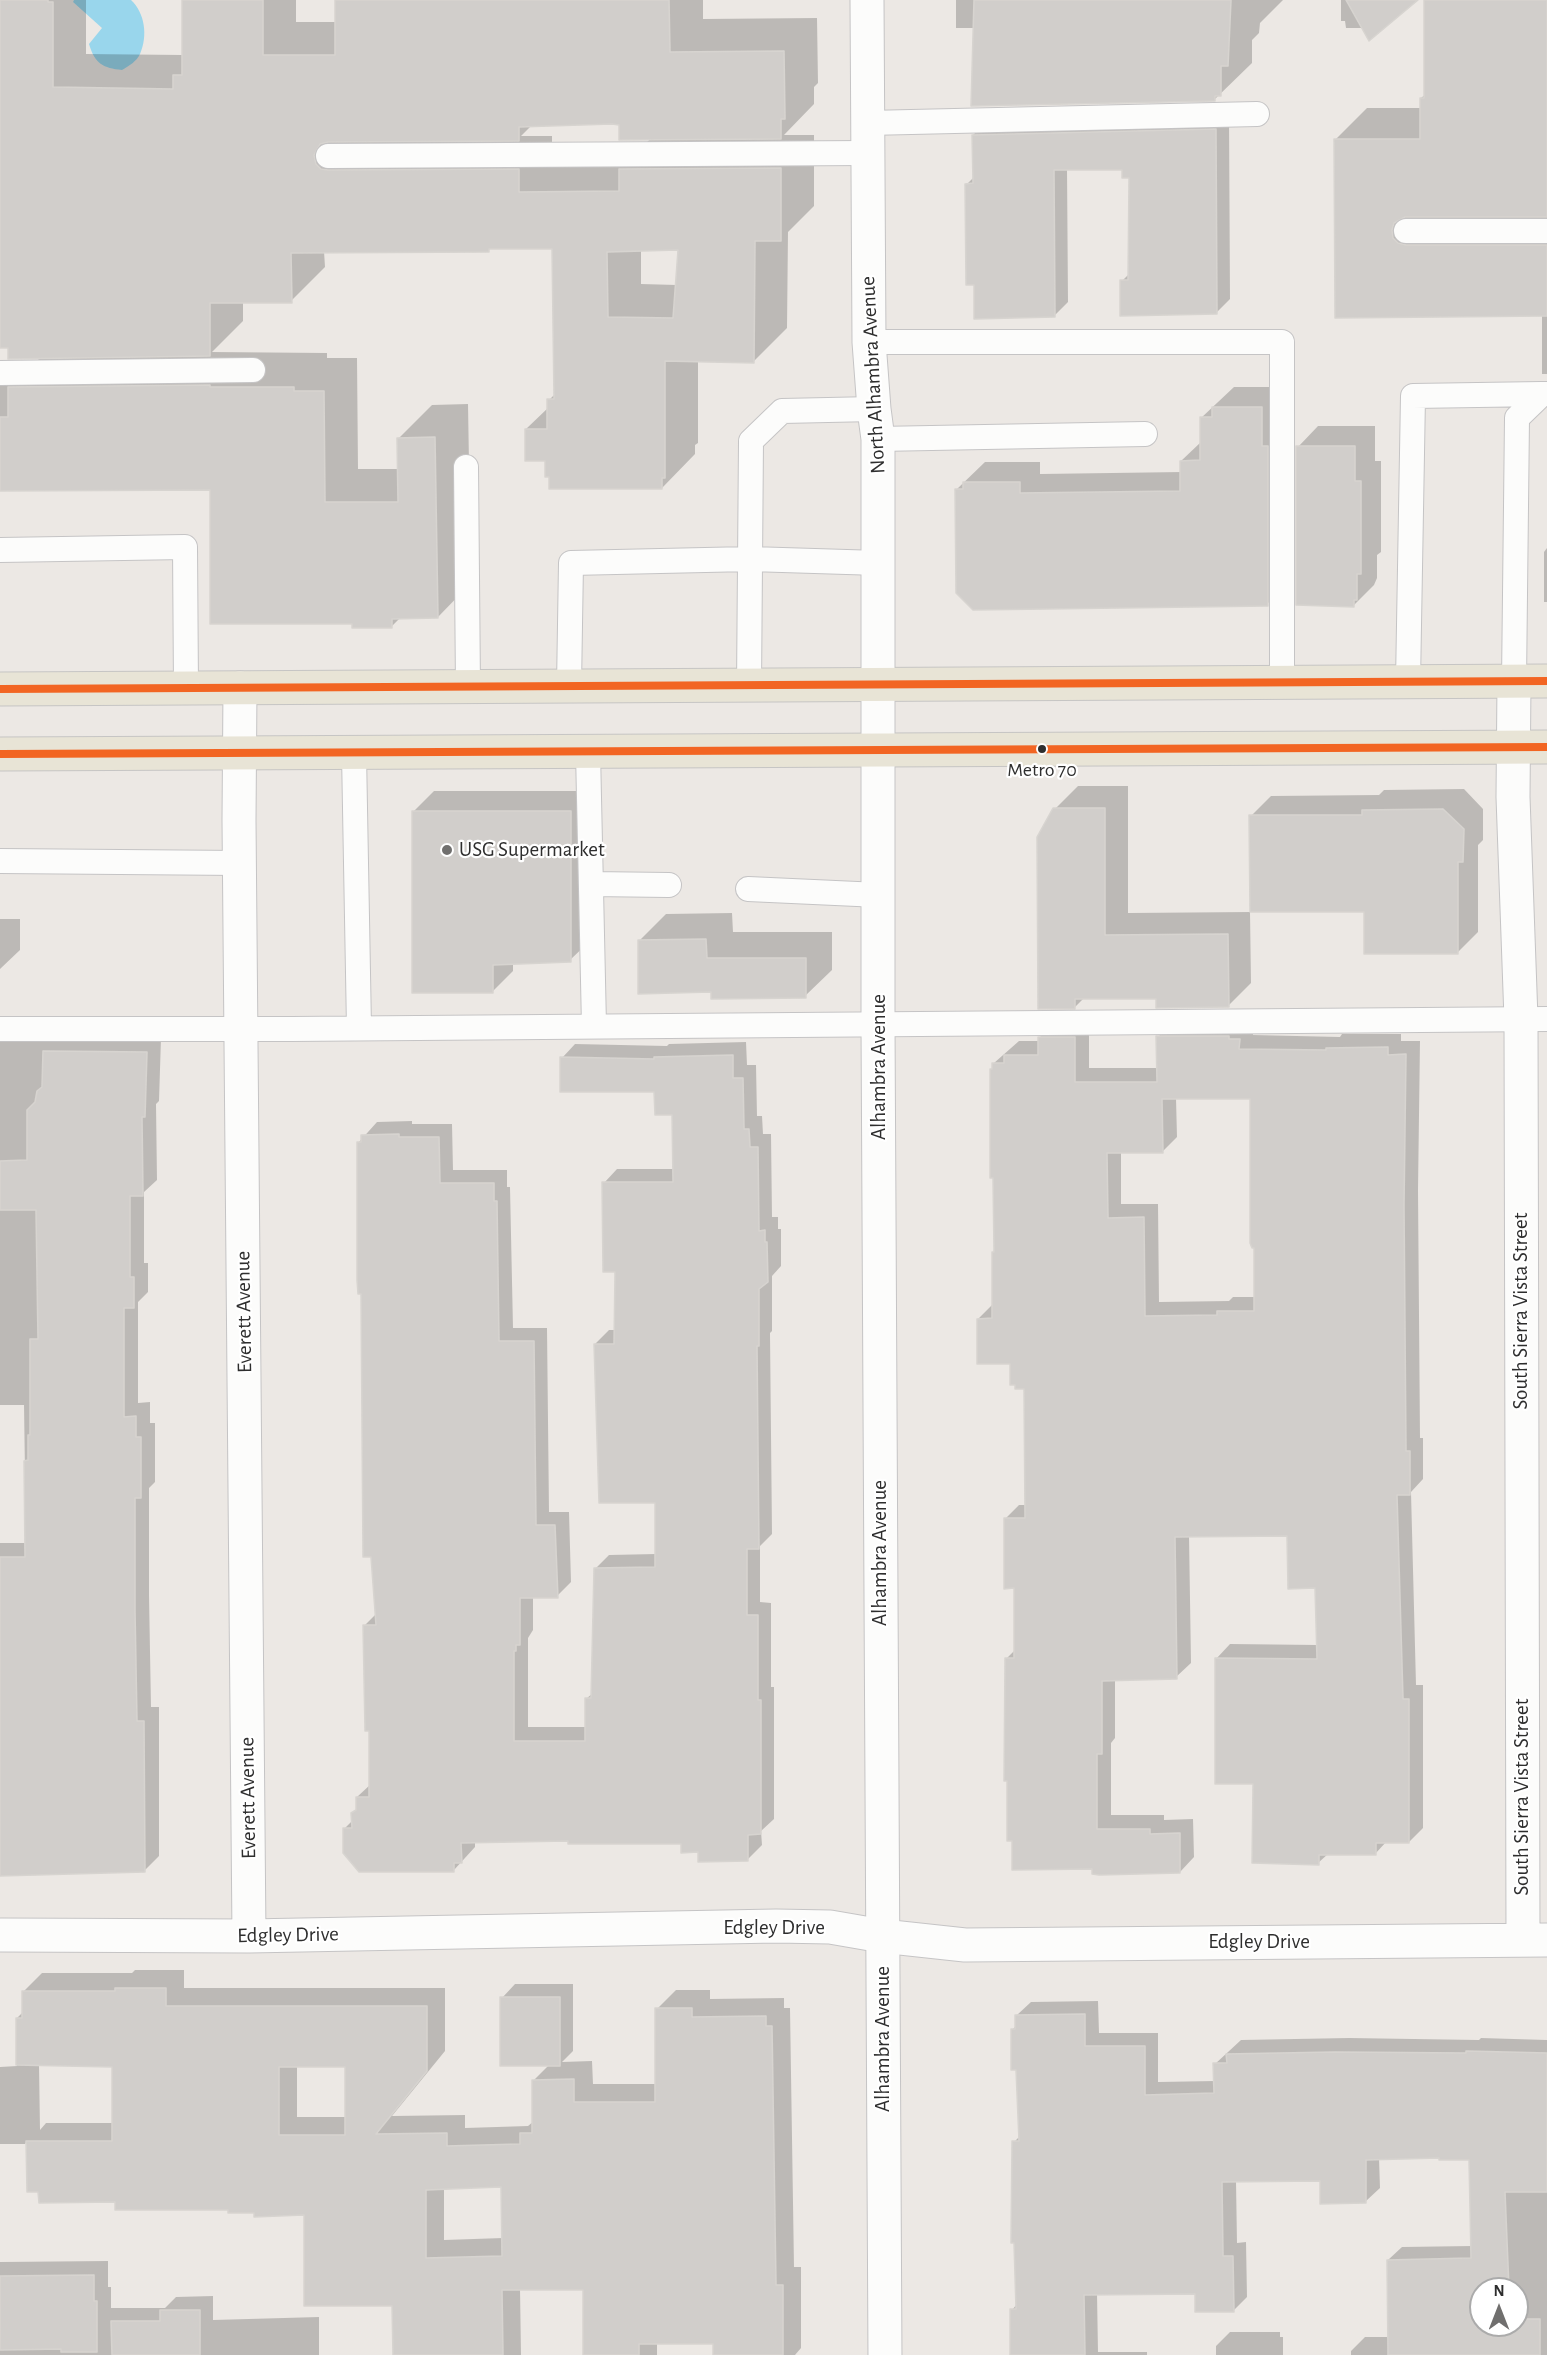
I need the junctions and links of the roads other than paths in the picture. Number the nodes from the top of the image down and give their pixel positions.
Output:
1 (867, 0) edge
2 (1257, 114) dead end
3 (867, 138) junction
4 (328, 156) dead end
5 (1406, 231) dead end
6 (1547, 231) edge
7 (869, 342) junction
8 (253, 370) dead end
9 (0, 373) edge
10 (1544, 394) edge
11 (876, 424) junction
12 (1145, 434) dead end
13 (466, 467) dead end
14 (0, 550) edge
15 (750, 559) junction
16 (879, 563) junction
17 (1547, 681) edge
18 (1408, 682) junction
19 (1514, 682) junction
20 (1282, 683) junction
21 (879, 685) junction
22 (569, 686) junction
23 (749, 686) junction
24 (468, 687) junction
25 (186, 688) junction
26 (240, 688) junction
27 (0, 689) edge
28 (1514, 747) junction
29 (1547, 747) edge
30 (879, 750) junction
31 (588, 752) junction
32 (240, 753) junction
33 (354, 753) junction
34 (0, 754) edge
35 (0, 861) edge
36 (240, 863) junction
37 (591, 884) junction
38 (669, 885) dead end
39 (748, 889) dead end
40 (879, 895) junction
41 (1534, 1019) edge
42 (878, 1024) junction
43 (594, 1026) junction
44 (0, 1029) edge
45 (241, 1029) junction
46 (358, 1029) junction
47 (0, 1935) edge
48 (249, 1936) junction
49 (882, 1936) junction
50 (1535, 1940) edge
51 (885, 2355) edge

1 - 3 street, North Alhambra Avenue
2 - 3 lane
3 - 4 lane
3 - 7 street, North Alhambra Avenue
5 - 6 lane
7 - 11 street, North Alhambra Avenue
7 - 20 lane
8 - 9 lane
10 - 18 lane
10 - 19 lane
11 - 12 lane
11 - 15 lane
11 - 16 street, North Alhambra Avenue
13 - 24 lane
14 - 25 lane
15 - 16 lane
15 - 22 lane
15 - 23 lane
16 - 21 street, North Alhambra Avenue
17 - 19 main road
18 - 19 main road
18 - 20 main road
19 - 28 street, South Sierra Vista Street
20 - 21 main road
21 - 23 main road
21 - 30 street, North Alhambra Avenue
22 - 23 main road
22 - 24 main road
24 - 26 main road
25 - 26 main road
25 - 27 main road
26 - 32 street, Everett Avenue
28 - 29 main road
28 - 30 main road
28 - 41 street, South Sierra Vista Street
30 - 31 main road
30 - 40 street, Alhambra Avenue
31 - 33 main road
31 - 37 lane
32 - 33 main road
32 - 34 main road
32 - 36 street, Everett Avenue
33 - 46 lane
35 - 36 lane
36 - 45 street, Everett Avenue
37 - 38 lane
37 - 43 lane
39 - 40 lane
40 - 42 street, Alhambra Avenue
41 - 42 lane
41 - 50 street, South Sierra Vista Street
42 - 43 lane
42 - 49 street, Alhambra Avenue
43 - 46 lane
44 - 45 lane
45 - 46 lane
45 - 48 street, Everett Avenue
47 - 48 street, Edgley Drive
48 - 49 street, Edgley Drive
49 - 50 street, Edgley Drive
49 - 51 street, Alhambra Avenue

